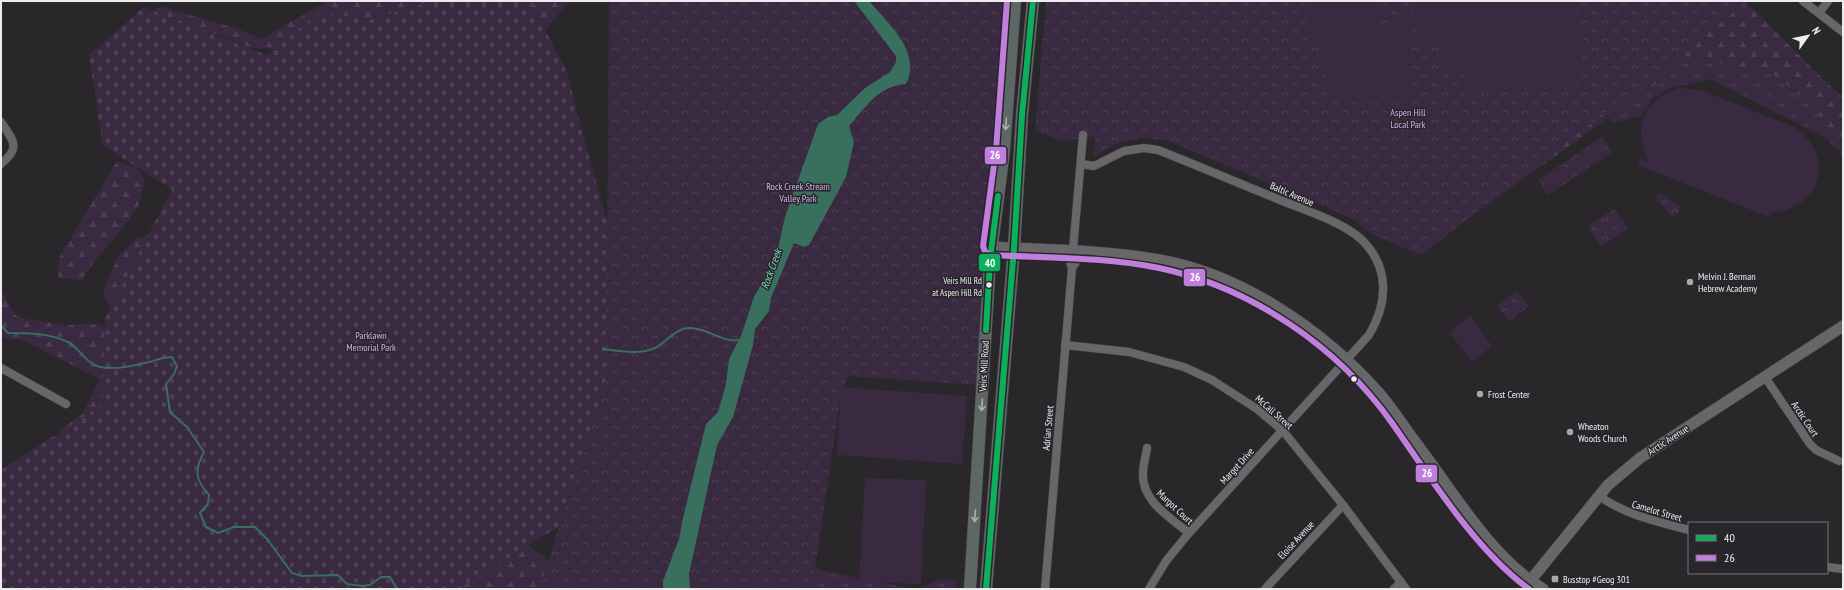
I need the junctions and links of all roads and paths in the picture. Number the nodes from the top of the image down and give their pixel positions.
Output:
1 (1015, 1) edge
2 (1033, 1) edge
3 (1803, 1) edge
4 (1828, 1) edge
5 (1819, 13) junction
6 (1843, 32) edge
7 (1, 122) edge
8 (1083, 135) dead end
9 (1, 164) edge
10 (1081, 164) junction
11 (991, 246) junction
12 (1014, 248) junction
13 (1073, 250) junction
14 (1843, 326) edge
15 (1065, 345) junction
16 (1347, 361) junction
17 (1, 368) edge
18 (1765, 377) junction
19 (66, 404) dead end
20 (1283, 431) junction
21 (1147, 448) dead end
22 (1839, 461) dead end
23 (1599, 496) junction
24 (1343, 505) junction
25 (1688, 530) edge
26 (1189, 533) junction
27 (1828, 567) edge
28 (1843, 569) edge
29 (1400, 582) junction
30 (1527, 585) edge
31 (970, 589) edge
32 (986, 589) edge
33 (1045, 589) edge
34 (1149, 589) edge
35 (1264, 589) edge
36 (1394, 589) edge
37 (1406, 589) edge
38 (1543, 589) edge

1 -> 11 main road, Veirs Mill Road
2 - 12 main road, Veirs Mill Road
3 - 5 street
4 - 5 street
5 - 6 street
7 - 9 street
8 - 10 street, Adrian Street
10 - 13 street, Adrian Street
10 - 16 street, Baltic Avenue
11 - 12 street
11 -> 31 main road, Veirs Mill Road
12 - 13 street
12 - 32 main road, Veirs Mill Road
13 - 15 street, Adrian Street
13 - 16 street
14 - 18 street, Arctic Avenue
15 - 20 street, McCall Street
15 - 33 street, Adrian Street
16 - 20 street, Margot Drive
16 - 30 street
17 - 19 street
18 - 22 street, Arctic Court
18 - 23 street, Arctic Avenue
20 - 24 street, McCall Street
20 - 26 street, Margot Drive
21 - 26 street, Margot Court
23 - 25 street, Camelot Street
23 - 30 street, Arctic Avenue
24 - 29 street, McCall Street
24 - 35 street, Eloise Avenue
26 - 34 street, Margot Drive
27 - 28 street
29 - 36 street
29 - 37 street, McCall Street
30 - 38 street

